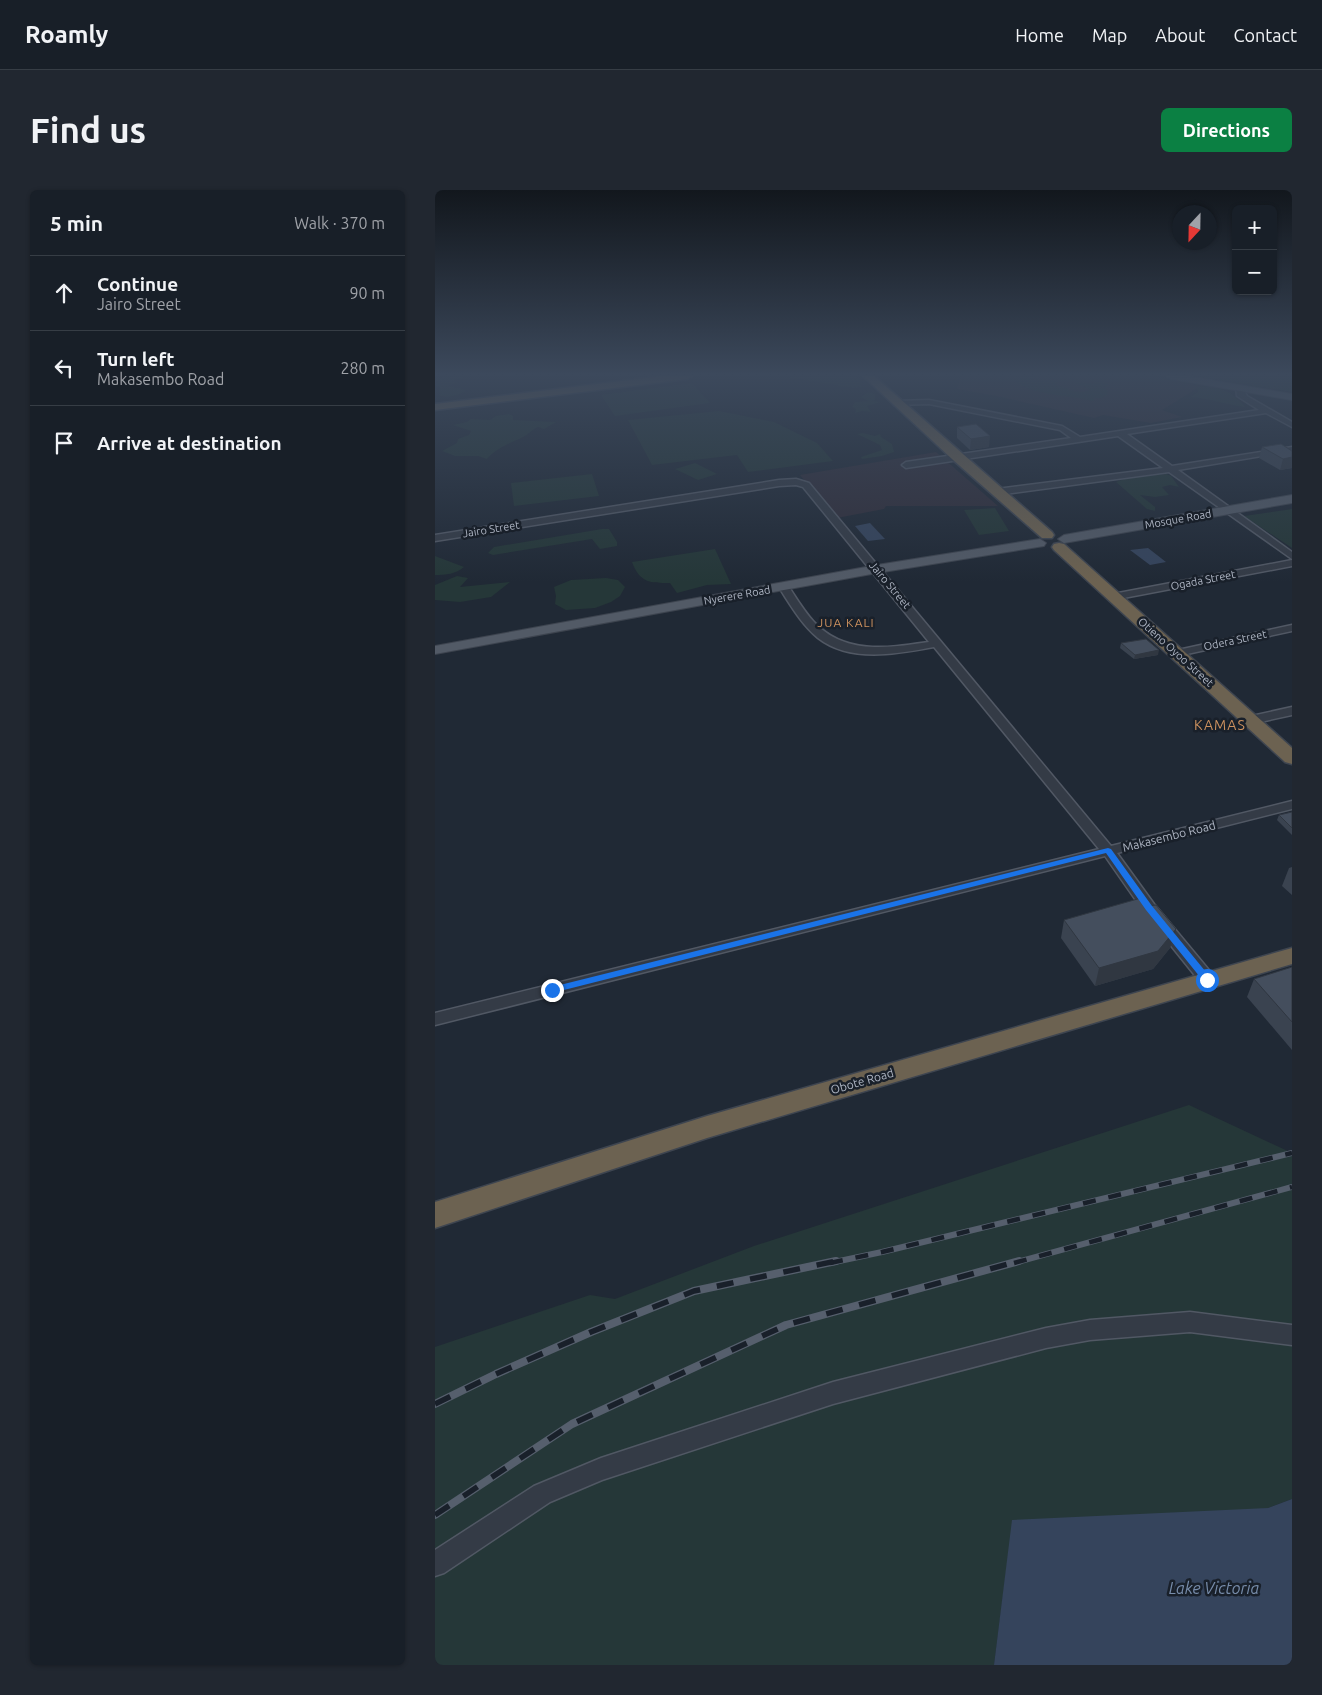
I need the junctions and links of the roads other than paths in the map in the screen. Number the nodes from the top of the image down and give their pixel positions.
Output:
1 (943, 445) edge
2 (1036, 445) edge
3 (1137, 445) edge
4 (1292, 449) edge
5 (955, 456) junction
6 (906, 464) dead end
7 (1171, 469) junction
8 (997, 492) junction
9 (1292, 499) edge
10 (1227, 510) junction
11 (435, 538) edge
12 (1053, 541) junction
13 (1292, 556) edge
14 (1292, 563) edge
15 (877, 569) junction
16 (783, 586) junction
17 (1113, 597) junction
18 (1292, 628) edge
19 (935, 644) junction
20 (435, 650) edge
21 (1178, 653) junction
22 (1292, 711) edge
23 (1251, 720) junction
24 (1292, 758) edge
25 (1292, 805) edge
26 (1108, 850) junction
27 (1292, 956) edge
28 (1207, 980) junction
29 (435, 1019) edge
30 (435, 1215) edge
31 (1292, 1335) edge
32 (435, 1564) edge

1 - 5 highway, Otieno Oyoo Street
2 - 5 street
3 - 7 street
4 - 7 street
5 - 6 street
5 - 8 highway, Otieno Oyoo Street
7 - 8 street
7 - 10 street
8 - 12 highway, Otieno Oyoo Street
9 - 10 main road, Mosque Road
10 - 12 main road, Mosque Road
10 - 13 street
11 - 15 street, Jairo Street
12 - 15 main road, Nyerere Road
12 - 17 highway, Otieno Oyoo Street
14 - 17 street, Ogada Street
15 - 16 main road, Nyerere Road
15 - 19 street, Jairo Street
16 - 19 street
16 - 20 main road, Nyerere Road
17 - 21 highway, Otieno Oyoo Street
18 - 21 street, Odera Street
19 - 26 street, Jairo Street
21 - 23 highway, Otieno Oyoo Street
22 - 23 street
23 - 24 highway, Otieno Oyoo Street
25 - 26 street, Makasembo Road
26 - 28 street, Jairo Street
26 - 29 street, Makasembo Road
27 - 28 highway, Obote Road
28 - 30 highway, Obote Road
31 - 32 street

